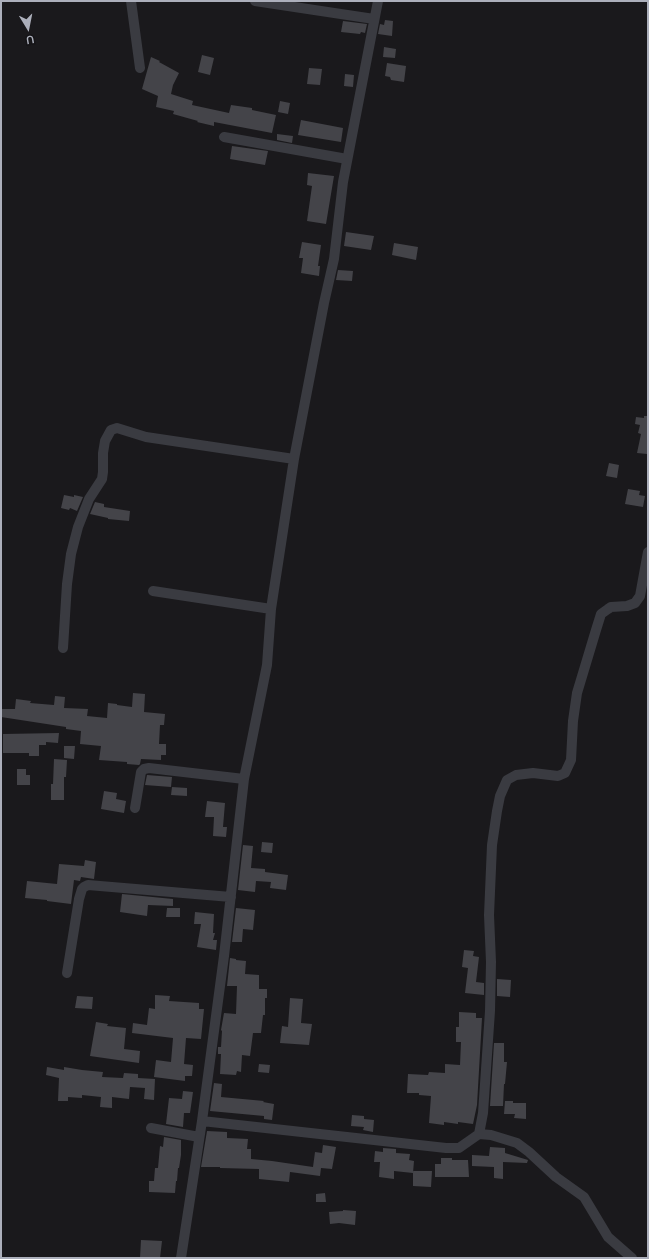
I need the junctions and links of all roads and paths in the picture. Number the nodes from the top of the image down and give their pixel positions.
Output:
1 (131, 1) edge
2 (254, 1) edge
3 (378, 1) edge
4 (374, 19) junction
5 (140, 68) dead end
6 (224, 137) dead end
7 (347, 159) junction
8 (294, 459) junction
9 (648, 552) edge
10 (153, 591) dead end
11 (271, 609) junction
12 (62, 648) dead end
13 (244, 779) junction
14 (135, 808) dead end
15 (231, 897) junction
16 (67, 973) dead end
17 (202, 1121) junction
18 (151, 1128) dead end
19 (479, 1134) junction
20 (198, 1137) junction
21 (182, 1258) edge
22 (632, 1258) edge

1 - 5 street
2 - 4 street
3 - 4 street
4 - 7 street
6 - 7 street
7 - 8 street
8 - 11 street
8 - 12 street
9 - 19 street
10 - 11 street
11 - 13 street
13 - 14 street
13 - 15 street
15 - 16 street
15 - 17 street
17 - 19 street
17 - 20 street
18 - 20 street
19 - 22 street
20 - 21 street

